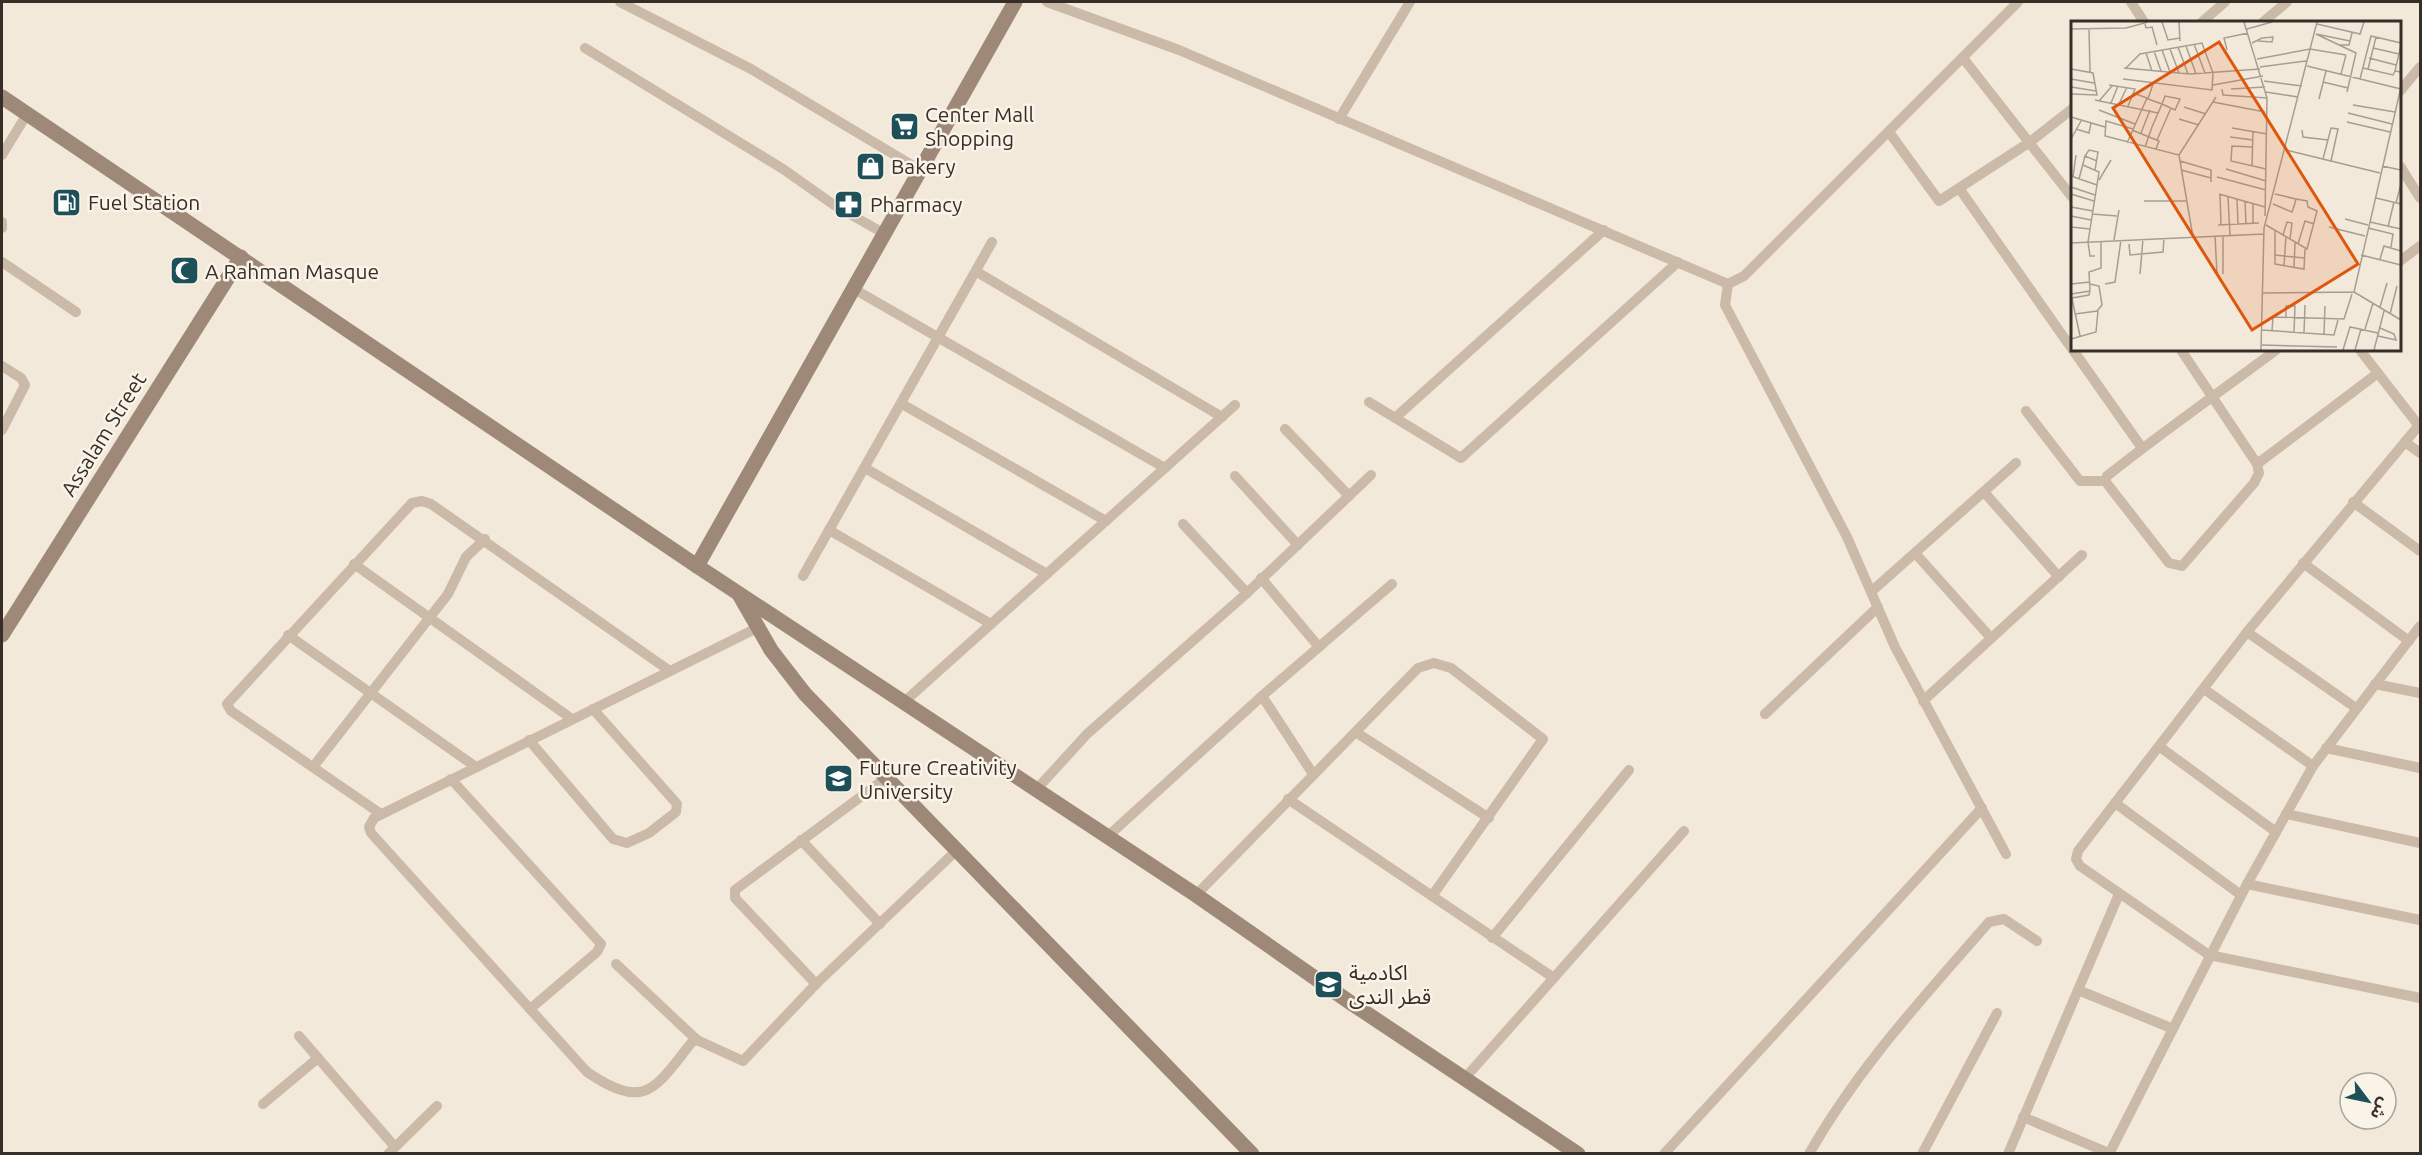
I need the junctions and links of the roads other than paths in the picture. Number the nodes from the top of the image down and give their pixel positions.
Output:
1 (620, 2) edge
2 (1015, 2) edge
3 (1047, 2) edge
4 (1410, 2) edge
5 (2018, 2) edge
6 (2131, 2) edge
7 (2225, 2) edge
8 (2287, 2) edge
9 (2143, 21) edge
10 (2203, 21) edge
11 (2264, 21) edge
12 (585, 48) dead end
13 (1964, 58) junction
14 (2421, 67) edge
15 (2401, 90) edge
16 (2, 97) edge
17 (2071, 111) edge
18 (27, 114) junction
19 (1339, 119) junction
20 (1889, 132) junction
21 (2030, 142) junction
22 (2, 155) edge
23 (2401, 168) edge
24 (920, 170) junction
25 (1959, 188) junction
26 (2071, 194) edge
27 (2421, 198) edge
28 (2, 222) edge
29 (2, 228) edge
30 (1604, 230) junction
31 (885, 234) junction
32 (992, 242) dead end
33 (2421, 246) edge
34 (241, 258) junction
35 (2401, 260) edge
36 (2, 262) edge
37 (1678, 262) junction
38 (977, 272) junction
39 (1728, 284) junction
40 (854, 289) junction
41 (76, 312) dead end
42 (938, 338) junction
43 (2071, 346) edge
44 (2074, 351) edge
45 (2182, 351) edge
46 (2275, 351) edge
47 (2361, 351) edge
48 (2, 366) edge
49 (2378, 373) junction
50 (2214, 397) junction
51 (1369, 402) dead end
52 (902, 404) junction
53 (1235, 405) dead end
54 (2025, 411) dead end
55 (1222, 417) junction
56 (1396, 417) junction
57 (2420, 425) edge
58 (1285, 429) dead end
59 (2, 430) edge
60 (2405, 442) junction
61 (2142, 448) junction
62 (2421, 453) edge
63 (2016, 463) dead end
64 (2257, 464) junction
65 (865, 468) junction
66 (1165, 468) junction
67 (1235, 476) dead end
68 (1371, 476) dead end
69 (2105, 481) junction
70 (1984, 492) junction
71 (1349, 495) junction
72 (2353, 502) junction
73 (1106, 521) junction
74 (1183, 524) dead end
75 (829, 530) junction
76 (485, 539) junction
77 (1298, 545) junction
78 (2421, 550) edge
79 (1915, 553) junction
80 (2082, 555) dead end
81 (2303, 563) junction
82 (354, 564) junction
83 (697, 566) junction
84 (1047, 574) junction
85 (803, 576) dead end
86 (2059, 577) junction
87 (1261, 578) junction
88 (1392, 584) dead end
89 (1872, 591) junction
90 (1246, 593) junction
91 (739, 594) junction
92 (1878, 607) junction
93 (430, 618) junction
94 (991, 624) junction
95 (2421, 626) edge
96 (757, 628) junction
97 (2247, 632) junction
98 (2, 633) edge
99 (288, 635) junction
100 (1991, 638) junction
101 (2409, 641) junction
102 (1319, 647) junction
103 (670, 671) junction
104 (2375, 684) junction
105 (2204, 689) junction
106 (2421, 693) edge
107 (371, 694) junction
108 (1262, 696) junction
109 (1923, 701) junction
110 (904, 702) junction
111 (2356, 708) junction
112 (593, 709) junction
113 (1765, 714) dead end
114 (572, 719) junction
115 (1358, 733) junction
116 (530, 741) junction
117 (2160, 747) junction
118 (2326, 748) junction
119 (2313, 766) junction
120 (313, 767) junction
121 (476, 767) junction
122 (2421, 768) edge
123 (1629, 770) dead end
124 (1312, 774) junction
125 (886, 778) junction
126 (451, 780) junction
127 (1035, 791) junction
128 (1288, 799) junction
129 (2115, 803) junction
130 (1982, 808) junction
131 (381, 814) junction
132 (2286, 814) junction
133 (1489, 818) junction
134 (1684, 831) dead end
135 (2276, 832) junction
136 (1107, 837) junction
137 (801, 840) junction
138 (2421, 843) edge
139 (957, 850) junction
140 (2006, 854) dead end
141 (2247, 884) junction
142 (2119, 894) junction
143 (1196, 895) junction
144 (2241, 895) junction
145 (1432, 896) junction
146 (2421, 920) edge
147 (880, 924) junction
148 (1492, 938) junction
149 (2037, 940) dead end
150 (2210, 955) junction
151 (616, 964) dead end
152 (1554, 978) junction
153 (816, 984) junction
154 (2078, 990) junction
155 (2421, 998) edge
156 (530, 1009) junction
157 (1997, 1013) dead end
158 (2171, 1028) junction
159 (299, 1036) dead end
160 (697, 1040) junction
161 (318, 1058) junction
162 (1466, 1078) junction
163 (262, 1104) dead end
164 (437, 1106) dead end
165 (2024, 1117) junction
166 (391, 1150) edge
167 (1249, 1152) edge
168 (2109, 1153) edge
169 (1578, 1154) edge
170 (1664, 1154) edge
171 (1809, 1154) edge
172 (1922, 1154) edge
173 (2008, 1154) edge

1 - 24 street
2 - 24 main road
3 - 19 street
4 - 19 street
5 - 13 street
6 - 9 street
7 - 10 street
8 - 11 street
12 - 31 street
13 - 20 street
13 - 21 street
14 - 15 street
16 - 18 main road
17 - 21 street
18 - 22 street
18 - 34 main road
19 - 30 street
20 - 25 street
20 - 39 street
21 - 25 street
21 - 26 street
23 - 27 street
24 - 31 main road
25 - 43 street
28 - 29 street
30 - 37 street
30 - 56 street
31 - 40 main road
32 - 38 street
33 - 35 street
34 - 83 main road
34 - 98 main road, Assalam Street
36 - 41 street
37 - 39 street
37 - 56 street
38 - 42 street
38 - 55 street
39 - 89 street
40 - 42 street
40 - 83 main road
42 - 52 street
42 - 66 street
44 - 61 street
45 - 50 street
46 - 50 street
47 - 49 street
48 - 59 street
49 - 57 street
49 - 64 street
50 - 61 street
50 - 64 street
51 - 56 street
52 - 65 street
52 - 73 street
53 - 55 street
54 - 69 street
55 - 66 street
57 - 60 street
58 - 71 street
60 - 62 street
60 - 72 street
61 - 69 street
63 - 70 street
64 - 69 street
65 - 75 street
65 - 84 street
66 - 73 street
67 - 77 street
68 - 71 street
70 - 79 street
70 - 86 street
71 - 77 street
72 - 78 street
72 - 81 street
73 - 84 street
74 - 90 street
75 - 85 street
75 - 94 street
76 - 82 street
76 - 93 street
76 - 103 street
77 - 87 street
79 - 89 street
79 - 100 street
80 - 86 street
81 - 97 street
81 - 101 street
82 - 93 street
82 - 99 street
83 - 91 main road
84 - 94 street
86 - 100 street
87 - 90 street
87 - 102 street
88 - 102 street
89 - 92 street
90 - 127 street
91 - 96 main road
91 - 110 main road
92 - 109 street
92 - 113 street
93 - 107 street
93 - 114 street
94 - 110 street
95 - 101 street
96 - 103 street
96 - 125 main road
97 - 105 street
97 - 111 street
99 - 107 street
99 - 120 street
100 - 109 street
101 - 104 street
102 - 108 street
103 - 112 street
104 - 106 street
104 - 111 street
105 - 117 street
105 - 119 street
107 - 120 street
107 - 121 street
108 - 124 street
108 - 136 street
109 - 130 street
110 - 127 main road
111 - 118 street
112 - 114 street
112 - 116 street
114 - 116 street
115 - 124 street
115 - 133 street
115 - 133 street
116 - 121 street
117 - 129 street
117 - 135 street
118 - 119 street
118 - 122 street
119 - 132 street
120 - 131 street
121 - 126 street
123 - 148 street
124 - 128 street
125 - 137 street
125 - 139 main road
126 - 131 street
126 - 156 street
127 - 136 main road
128 - 143 street
128 - 145 street
129 - 142 street
129 - 144 street
130 - 140 street
130 - 170 street
131 - 156 street
132 - 135 street
132 - 138 street
133 - 145 street
134 - 152 street
135 - 141 street
136 - 143 main road
137 - 147 street
137 - 153 street
139 - 147 street
139 - 167 main road
141 - 144 street
141 - 146 street
142 - 150 street
142 - 154 street
143 - 162 main road
144 - 150 street
145 - 148 street
147 - 153 street
148 - 152 street
149 - 171 street
150 - 155 street
150 - 158 street
151 - 160 street
152 - 162 street
153 - 160 street
154 - 158 street
154 - 165 street
156 - 160 street
157 - 172 street
158 - 168 street
159 - 161 street
161 - 163 street
161 - 166 street
162 - 169 main road
164 - 166 street
165 - 168 street
165 - 173 street

